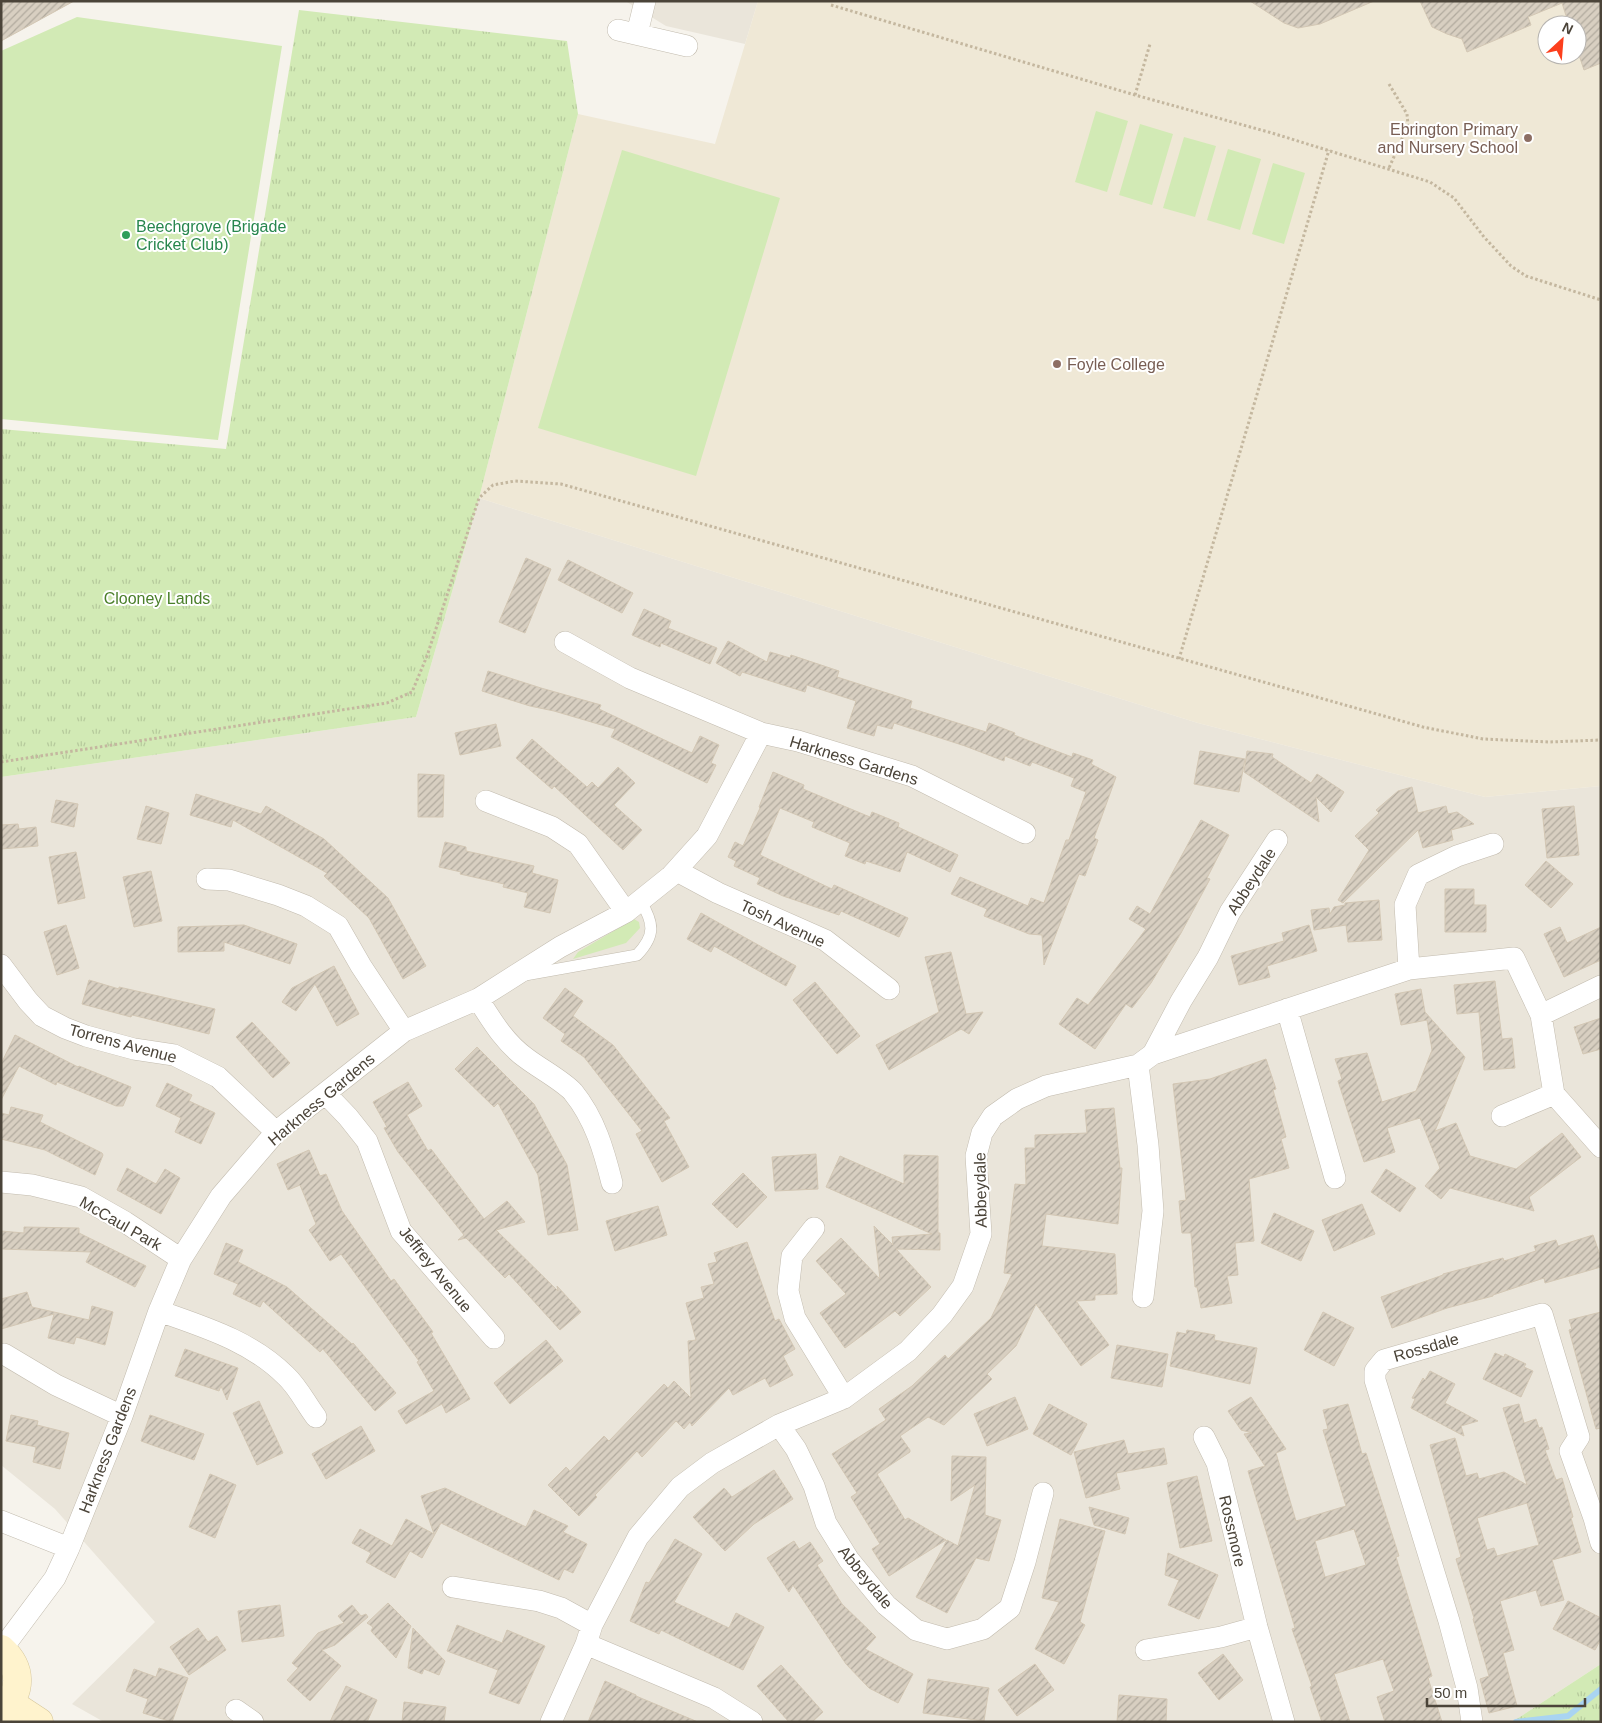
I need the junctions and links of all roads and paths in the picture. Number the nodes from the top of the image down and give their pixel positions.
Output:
1 (645, 1) edge
2 (831, 5) dead end
3 (1150, 44) dead end
4 (687, 46) dead end
5 (1389, 84) dead end
6 (1135, 95) junction
7 (1329, 150) junction
8 (1389, 168) junction
9 (1601, 300) edge
10 (565, 642) dead end
11 (1179, 660) junction
12 (761, 733) junction
13 (1601, 740) edge
14 (1, 762) edge
15 (486, 801) dead end
16 (1025, 833) dead end
17 (1277, 840) dead end
18 (1493, 844) dead end
19 (671, 876) junction
20 (207, 879) dead end
21 (633, 906) junction
22 (1, 965) edge
23 (1409, 969) junction
24 (512, 978) junction
25 (1601, 986) edge
26 (889, 989) dead end
27 (478, 999) junction
28 (1287, 1009) junction
29 (1541, 1015) junction
30 (404, 1031) junction
31 (1145, 1060) junction
32 (326, 1094) junction
33 (1554, 1094) junction
34 (1502, 1116) dead end
35 (276, 1132) junction
36 (1601, 1147) edge
37 (1335, 1178) dead end
38 (1, 1182) edge
39 (612, 1183) dead end
40 (814, 1228) dead end
41 (181, 1259) junction
42 (1143, 1297) dead end
43 (159, 1311) junction
44 (494, 1338) dead end
45 (4, 1354) dead end
46 (844, 1398) junction
47 (122, 1416) junction
48 (316, 1417) dead end
49 (779, 1425) junction
50 (1204, 1437) dead end
51 (1043, 1493) dead end
52 (1, 1521) edge
53 (1601, 1543) edge
54 (69, 1548) junction
55 (453, 1587) dead end
56 (1257, 1627) junction
57 (589, 1634) junction
58 (1, 1649) edge
59 (1146, 1650) dead end
60 (5, 1707) edge
61 (39, 1722) edge
62 (551, 1722) edge
63 (752, 1722) edge
64 (1284, 1722) edge
65 (1472, 1722) edge

1 - 4 street
2 - 6 path
3 - 6 path
5 - 8 path
6 - 7 path
7 - 8 path
7 - 11 path
8 - 9 path
10 - 12 street, Harkness Gardens
11 - 13 path
11 - 14 path
12 - 16 street, Harkness Gardens
12 - 19 street, Harkness Gardens
15 - 21 street
17 - 31 street, Abbeydale
18 - 23 street
19 - 21 street, Harkness Gardens
19 - 26 street, Tosh Avenue
20 - 30 street
21 - 24 street, Harkness Gardens
21 - 24 lane
22 - 35 street, Torrens Avenue
23 - 28 street, Abbeydale
23 - 29 street, Abbeydale
24 - 27 street, Harkness Gardens
25 - 29 street
27 - 30 street, Harkness Gardens
27 - 39 street
28 - 31 street, Abbeydale
28 - 37 street
29 - 33 street, Abbeydale
30 - 32 street, Harkness Gardens
31 - 42 street
31 - 46 street, Abbeydale
32 - 35 street, Harkness Gardens
32 - 44 street, Jeffrey Avenue
33 - 34 street
33 - 36 street
35 - 41 street, Harkness Gardens
38 - 41 street, McCaul Park
40 - 46 street
41 - 43 street, Harkness Gardens
43 - 47 street, Harkness Gardens
43 - 48 street
45 - 47 street
46 - 49 street, Abbeydale
47 - 54 street, Harkness Gardens
49 - 51 street, Abbeydale
49 - 57 street, Abbeydale
50 - 56 street, Rossmore
52 - 54 street
53 - 65 street, Rossdale
54 - 58 street, Harkness Gardens
55 - 57 street
56 - 59 street
56 - 64 street, Rossmore
57 - 62 street, Abbeydale
57 - 63 street
58 - 60 main road
60 - 61 main road

